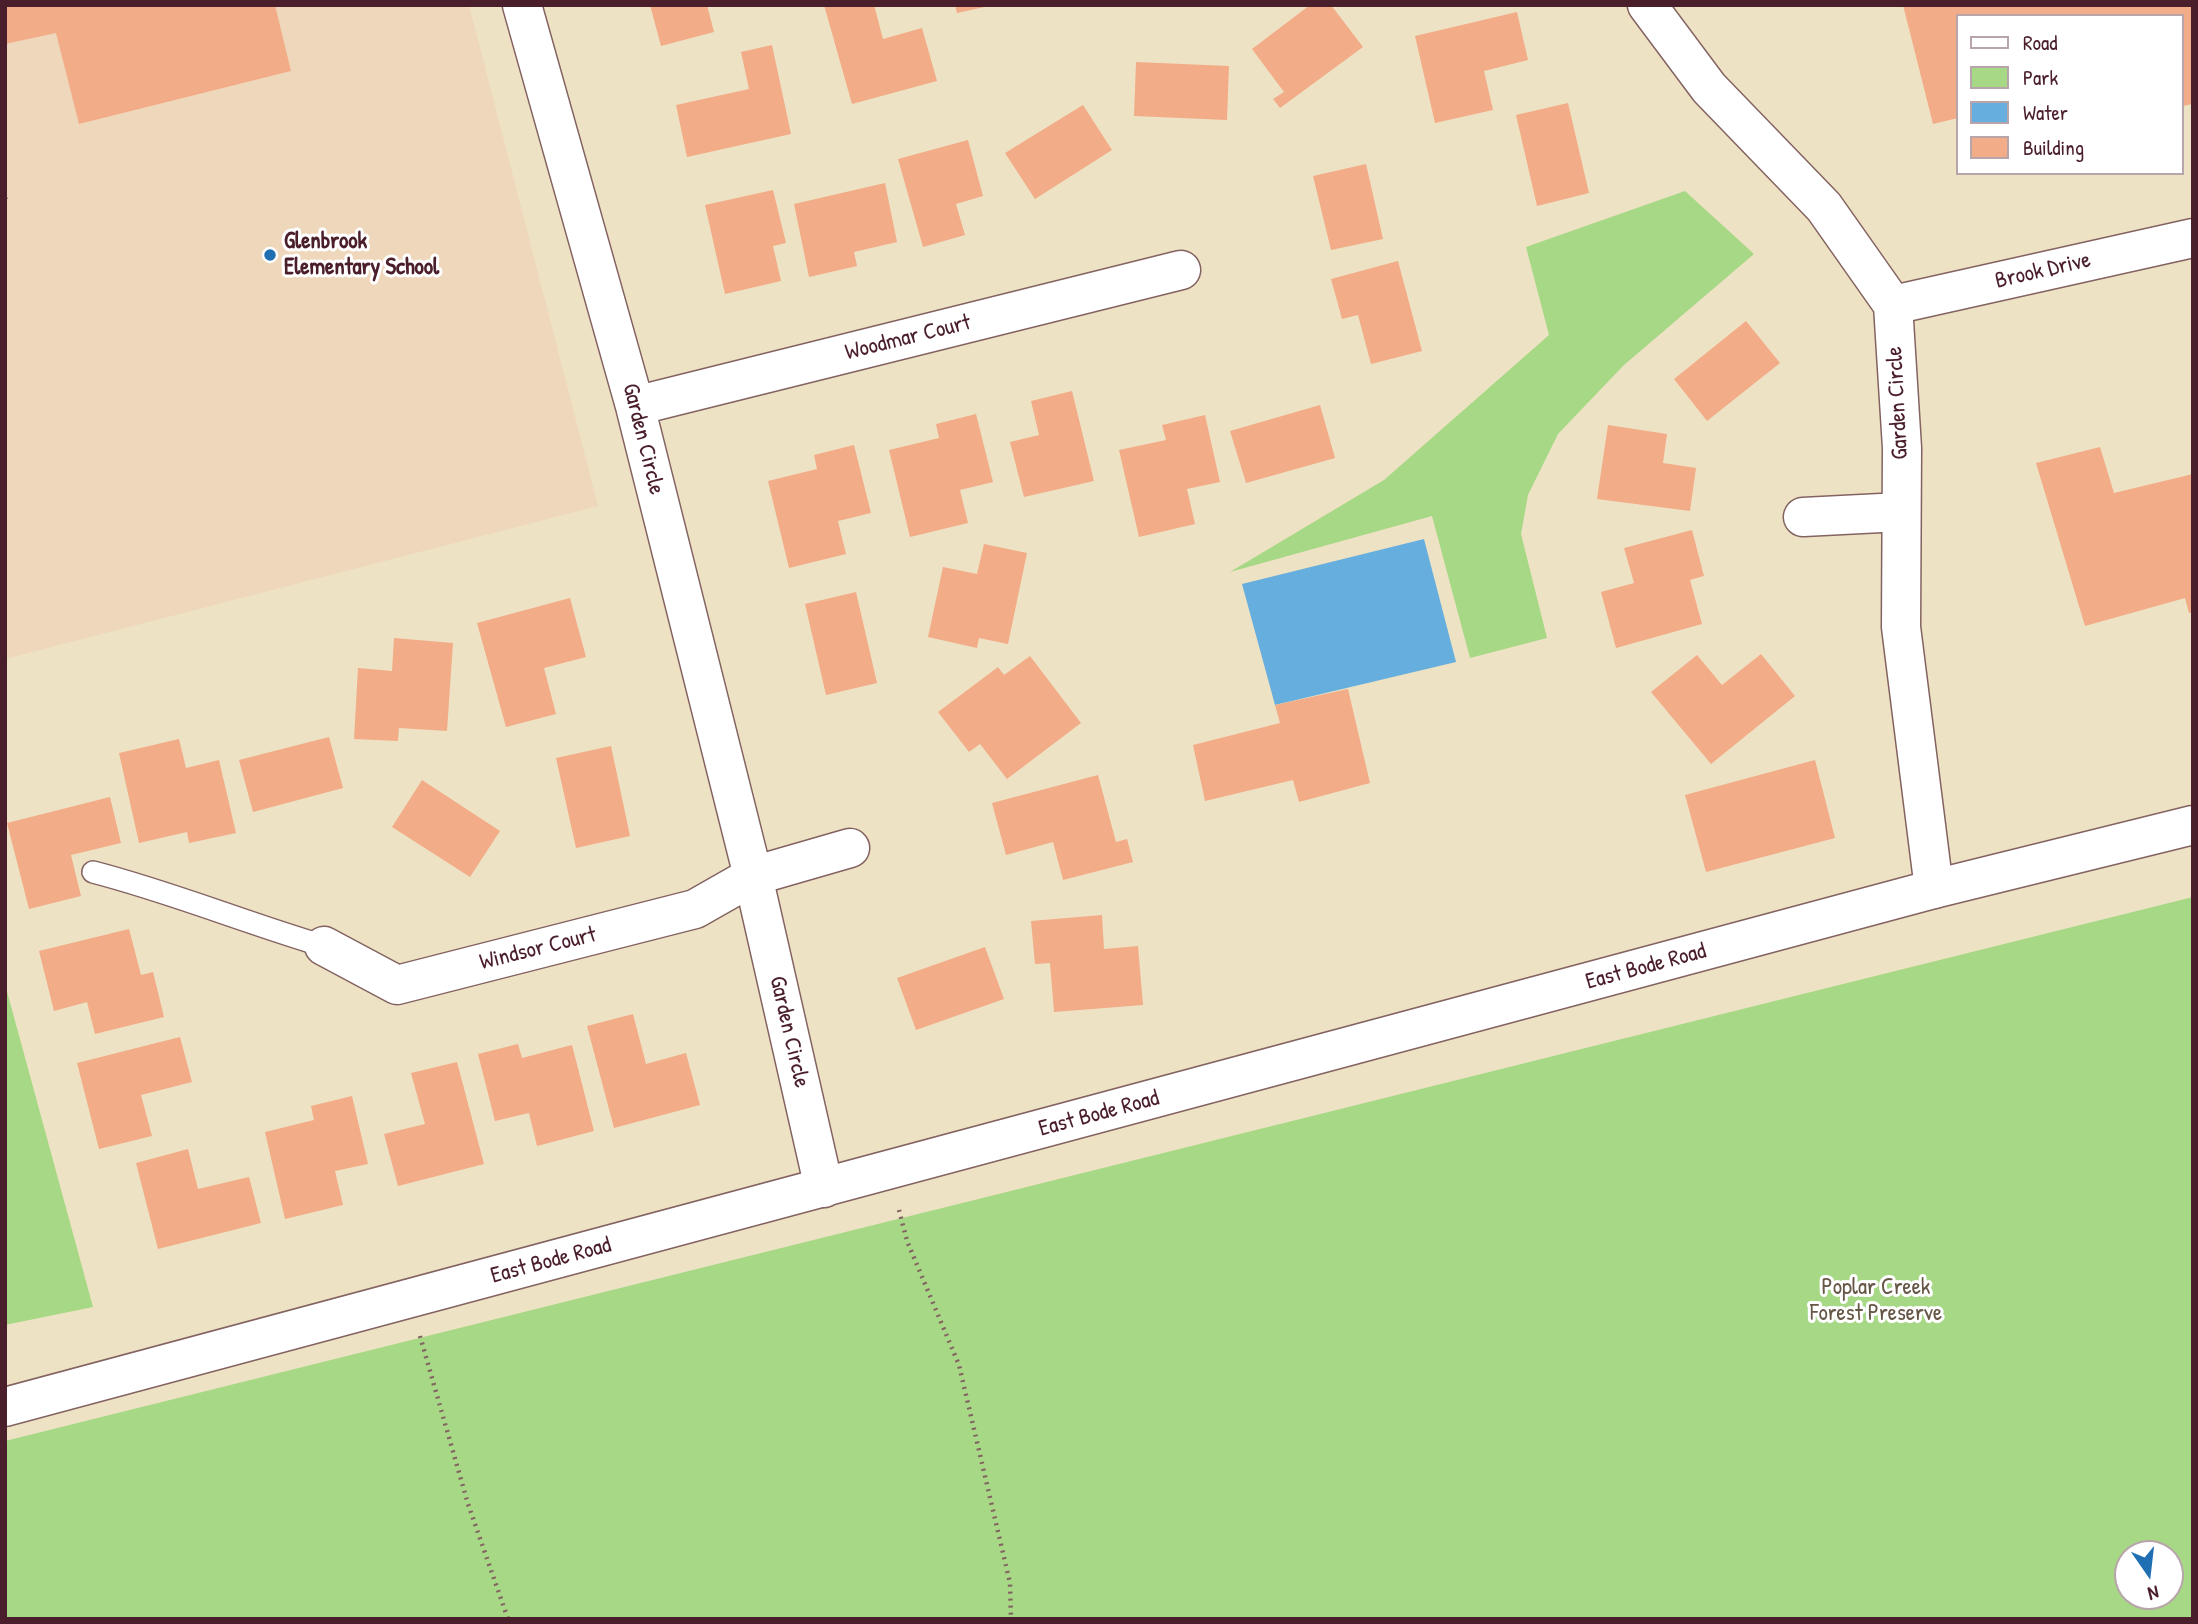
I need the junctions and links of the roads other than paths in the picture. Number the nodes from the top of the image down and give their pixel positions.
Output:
1 (522, 5) edge
2 (1647, 5) edge
3 (2193, 238) edge
4 (1181, 270) dead end
5 (1893, 305) junction
6 (635, 407) junction
7 (1901, 512) junction
8 (1803, 517) dead end
9 (2193, 825) edge
10 (850, 848) dead end
11 (93, 872) dead end
12 (753, 876) junction
13 (1934, 889) junction
14 (324, 946) joint
15 (824, 1188) junction
16 (5, 1407) edge

1 - 6 street, Garden Circle
2 - 5 street
3 - 5 street, Brook Drive
4 - 6 street, Woodmar Court
5 - 7 street, Garden Circle
6 - 12 street, Garden Circle
7 - 8 street
7 - 13 street, Garden Circle
9 - 13 street, East Bode Road
10 - 12 street
11 - 14 lane
12 - 14 street, Windsor Court
12 - 15 street, Garden Circle
13 - 15 street, East Bode Road
15 - 16 street, East Bode Road

